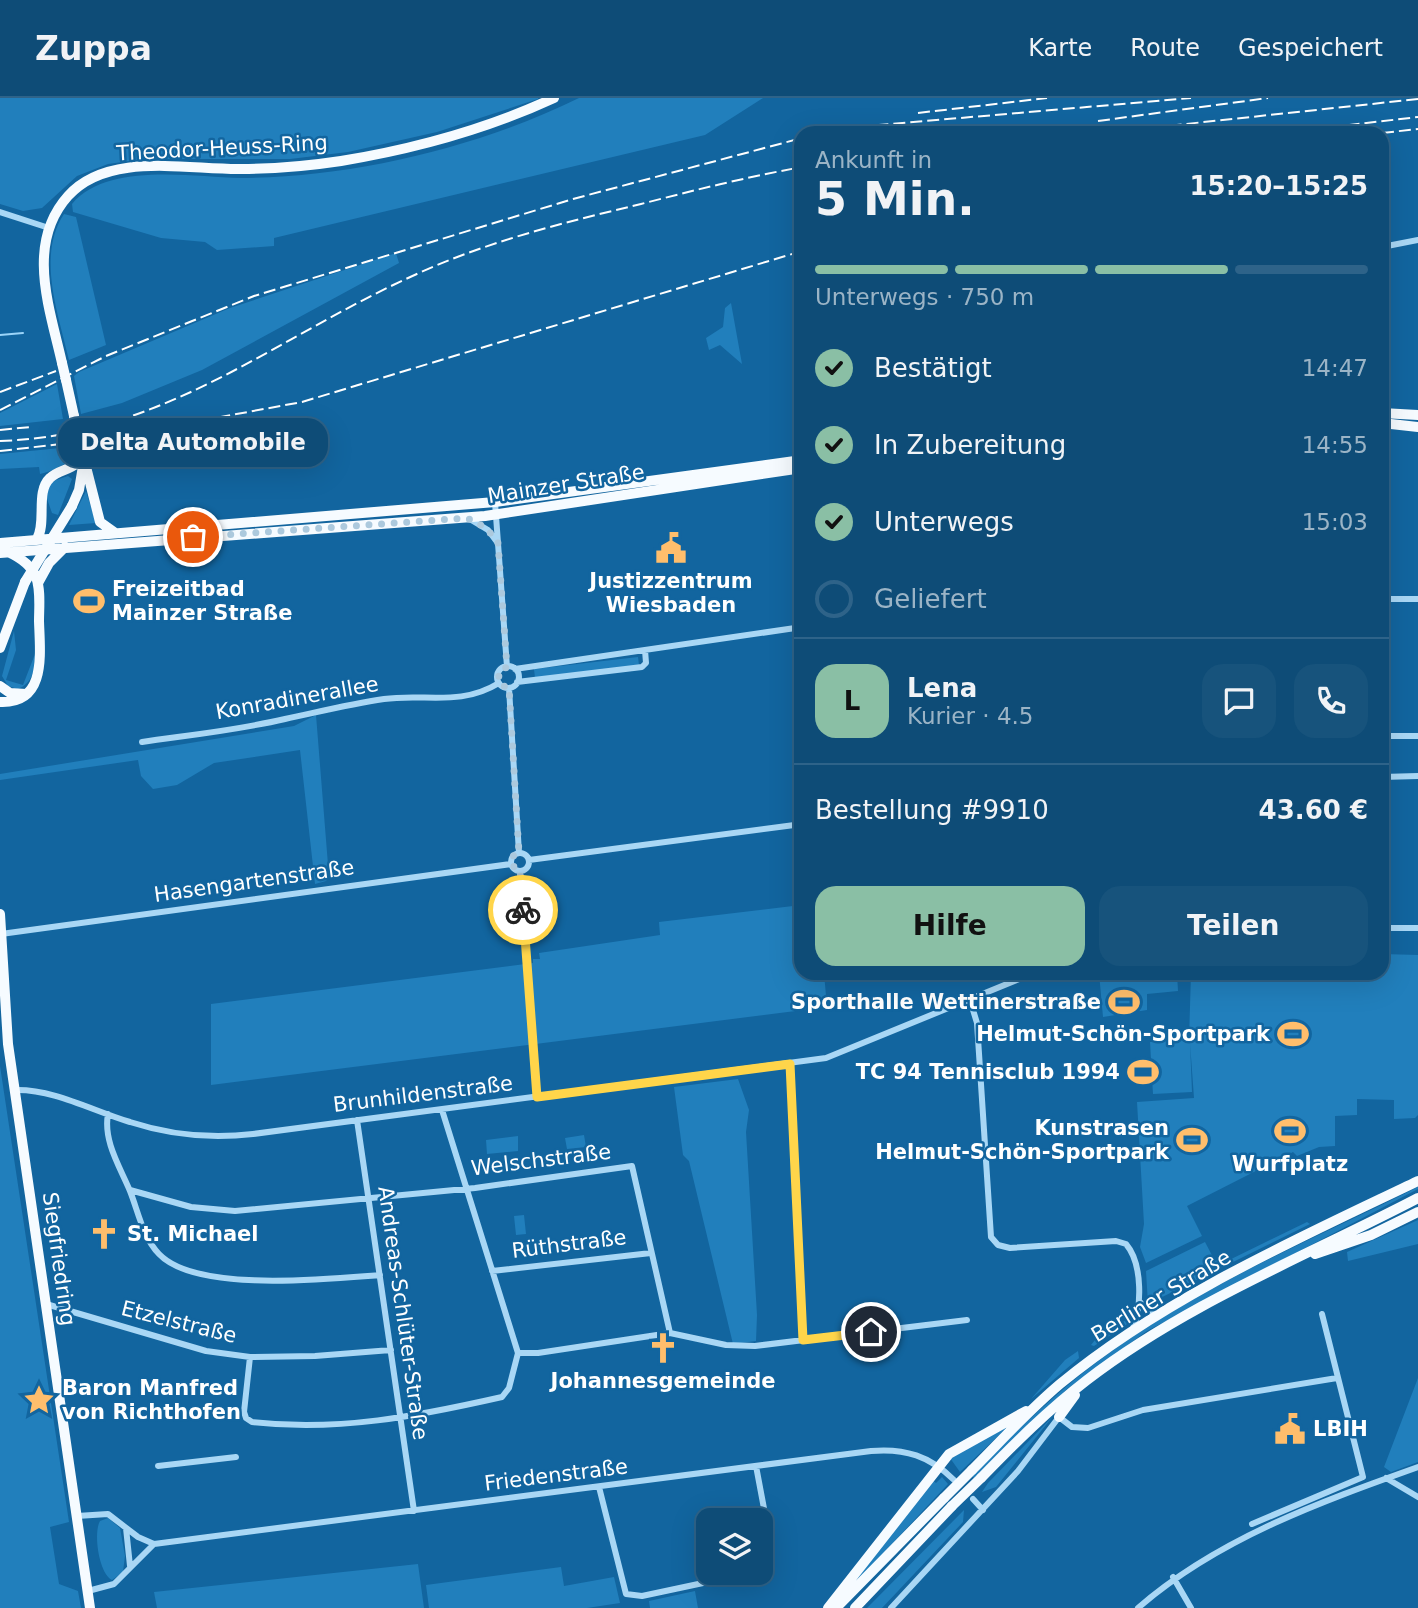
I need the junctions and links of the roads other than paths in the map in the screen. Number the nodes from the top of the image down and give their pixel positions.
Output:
1 (554, 98) edge
2 (0, 212) edge
3 (49, 228) junction
4 (1418, 240) edge
5 (1389, 246) edge
6 (1389, 414) edge
7 (1418, 415) edge
8 (1389, 424) edge
9 (1418, 427) edge
10 (82, 453) junction
11 (794, 467) edge
12 (62, 472) junction
13 (79, 490) junction
14 (613, 492) junction
15 (495, 502) junction
16 (384, 512) junction
17 (496, 515) junction
18 (466, 518) junction
19 (385, 524) junction
20 (116, 533) junction
21 (37, 540) junction
22 (0, 542) edge
23 (498, 543) junction
24 (66, 547) junction
25 (4, 552) edge
26 (38, 583) junction
27 (1389, 599) edge
28 (1418, 599) edge
29 (794, 628) edge
30 (1, 645) edge
31 (645, 650) junction
32 (507, 667) junction
33 (515, 669) junction
34 (517, 682) junction
35 (499, 683) junction
36 (0, 686) edge
37 (509, 688) junction
38 (26, 694) junction
39 (0, 702) edge
40 (1389, 736) edge
41 (1418, 736) edge
42 (142, 742) dead end
43 (1418, 776) edge
44 (1389, 777) edge
45 (794, 825) edge
46 (519, 853) junction
47 (529, 860) junction
48 (511, 864) junction
49 (520, 872) junction
50 (0, 914) edge
51 (1389, 928) edge
52 (1418, 928) edge
53 (1, 933) edge
54 (1017, 980) edge
55 (970, 1000) junction
56 (4, 1045) edge
57 (790, 1064) junction
58 (15, 1090) junction
59 (537, 1097) junction
60 (442, 1110) junction
61 (108, 1114) junction
62 (358, 1120) junction
63 (1418, 1181) edge
64 (465, 1188) junction
65 (130, 1190) junction
66 (369, 1198) junction
67 (1418, 1198) edge
68 (1418, 1212) edge
69 (651, 1253) junction
70 (1290, 1262) junction
71 (492, 1271) junction
72 (380, 1275) junction
73 (1139, 1301) junction
74 (46, 1304) junction
75 (1162, 1313) junction
76 (1322, 1314) dead end
77 (967, 1320) dead end
78 (1132, 1331) junction
79 (670, 1334) junction
80 (803, 1340) junction
81 (390, 1350) junction
82 (518, 1353) junction
83 (250, 1357) junction
84 (1336, 1378) junction
85 (1087, 1380) junction
86 (1036, 1405) junction
87 (1059, 1418) junction
88 (400, 1420) junction
89 (236, 1457) dead end
90 (939, 1465) junction
91 (158, 1466) dead end
92 (756, 1466) junction
93 (1418, 1467) edge
94 (1386, 1478) junction
95 (954, 1480) dead end
96 (599, 1487) junction
97 (1418, 1497) edge
98 (973, 1499) dead end
99 (764, 1508) edge
100 (983, 1510) junction
101 (414, 1511) junction
102 (77, 1516) junction
103 (1252, 1524) dead end
104 (126, 1528) junction
105 (154, 1544) junction
106 (130, 1566) junction
107 (1173, 1577) junction
108 (696, 1584) edge
109 (88, 1591) junction
110 (90, 1608) edge
111 (828, 1608) edge
112 (836, 1608) edge
113 (855, 1608) edge
114 (891, 1608) edge
115 (1138, 1608) edge
116 (1191, 1608) edge

1 - 3 main road, Theodor-Heuss-Ring
2 - 3 street
3 - 10 main road, Theodor-Heuss-Ring, bridge
4 - 5 street
6 - 7 main road
8 - 9 main road
10 - 12 main road
10 - 13 main road, Theodor-Heuss-Ring
10 - 20 main road
11 - 14 main road, Mainzer Straße
12 - 13 main road
12 - 21 main road
13 - 30 main road, bridge
14 - 15 main road, Mainzer Straße
14 - 17 main road, Mainzer Straße
15 - 16 main road, Mainzer Straße
15 - 17 street
16 - 19 main road
16 - 20 main road, Mainzer Straße
17 - 18 main road, Mainzer Straße
17 - 23 street
18 - 19 main road, Mainzer Straße
18 - 23 street
19 - 24 main road, Mainzer Straße
20 - 21 main road, Mainzer Straße
21 - 22 main road, Mainzer Straße
23 - 32 street
24 - 25 main road, Mainzer Straße
24 - 26 main road
25 - 26 main road
26 - 38 main road
27 - 28 street
29 - 31 street
31 - 33 street
31 - 34 street
32 - 33 street
32 - 35 street
33 - 34 street
34 - 37 street
35 - 37 street
35 - 42 street, Konradinerallee
36 - 38 main road
37 - 46 street
38 - 39 main road
40 - 41 street
43 - 44 street
45 - 47 street
46 - 47 street
46 - 48 street
47 - 49 street
48 - 49 street
48 - 53 street, Hasengartenstraße
49 - 59 street
50 - 53 main road, Siegfriedring
51 - 52 street
53 - 56 main road, Siegfriedring
54 - 55 street, Brunhildenstraße
55 - 57 street, Brunhildenstraße
55 - 73 street
56 - 58 main road, Siegfriedring
57 - 59 street, Brunhildenstraße
57 - 80 street
58 - 61 street, Brunhildenstraße
58 - 74 main road, Siegfriedring
59 - 60 street, Brunhildenstraße
60 - 62 street, Brunhildenstraße
60 - 64 street
61 - 62 street, Brunhildenstraße
61 - 65 street
62 - 66 street, Andreas-Schlüter-Straße
63 - 75 main road, Berliner Straße
64 - 66 street, Welschstraße
64 - 69 street, Welschstraße
64 - 71 street
65 - 66 street, Welschstraße
65 - 72 street
66 - 72 street, Andreas-Schlüter-Straße
67 - 70 main road, Berliner Straße
68 - 70 main road
69 - 71 street, Rüthstraße
69 - 79 street, Welschstraße
70 - 85 main road, Berliner Straße
71 - 82 street
72 - 81 street, Andreas-Schlüter-Straße
73 - 75 street
73 - 78 street
74 - 83 street, Etzelstraße
74 - 102 main road, Siegfriedring
75 - 78 main road, Berliner Straße
76 - 84 street
77 - 80 street
78 - 86 main road, Berliner Straße
79 - 80 street
79 - 82 street
81 - 83 street, Etzelstraße
81 - 88 street, Andreas-Schlüter-Straße
82 - 88 street
83 - 88 street
84 - 87 street
84 - 103 street
85 - 87 main road
85 - 113 main road, Berliner Straße, bridge
86 - 90 main road
86 - 112 main road, Berliner Straße, bridge
87 - 100 street
88 - 101 street, Andreas-Schlüter-Straße
89 - 91 street
90 - 92 street, Friedenstraße
90 - 95 street, Friedenstraße
90 - 111 main road
92 - 96 street, Friedenstraße
92 - 99 street
93 - 94 street
94 - 97 street
94 - 107 street
96 - 101 street, Friedenstraße
96 - 108 street
98 - 100 street
100 - 114 street
101 - 105 street, Friedenstraße
102 - 104 street
102 - 109 main road, Siegfriedring
104 - 105 street
104 - 106 street
105 - 106 street
106 - 109 street
107 - 115 street
107 - 116 street
109 - 110 main road, Siegfriedring

